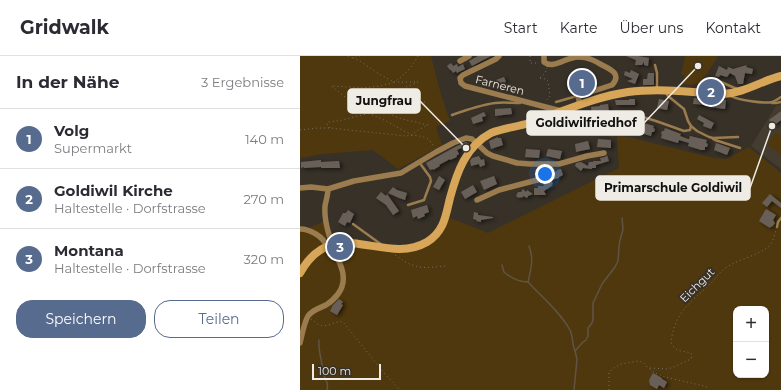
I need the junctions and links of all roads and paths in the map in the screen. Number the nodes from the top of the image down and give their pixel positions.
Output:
1 (348, 56) edge
2 (360, 56) edge
3 (418, 56) edge
4 (469, 56) edge
5 (499, 56) edge
6 (530, 56) edge
7 (544, 56) edge
8 (354, 58) junction
9 (460, 61) dead end
10 (547, 64) junction
11 (655, 64) dead end
12 (781, 76) edge
13 (714, 79) dead end
14 (394, 82) junction
15 (661, 91) junction
16 (741, 91) junction
17 (730, 94) junction
18 (578, 96) junction
19 (781, 98) edge
20 (527, 102) junction
21 (556, 102) dead end
22 (781, 102) edge
23 (771, 103) junction
24 (580, 105) junction
25 (540, 106) junction
26 (358, 107) junction
27 (380, 111) junction
28 (562, 111) junction
29 (388, 113) junction
30 (370, 114) junction
31 (452, 115) dead end
32 (617, 117) dead end
33 (691, 126) junction
34 (330, 128) junction
35 (300, 130) edge
36 (412, 135) junction
37 (738, 137) dead end
38 (713, 138) junction
39 (476, 144) junction
40 (740, 148) dead end
41 (436, 152) junction
42 (604, 153) dead end
43 (419, 162) junction
44 (548, 164) junction
45 (300, 188) edge
46 (328, 189) junction
47 (477, 200) dead end
48 (408, 205) dead end
49 (781, 218) edge
50 (353, 224) dead end
51 (777, 227) joint
52 (300, 229) edge
53 (330, 246) junction
54 (386, 248) junction
55 (445, 266) dead end
56 (300, 273) edge
57 (308, 316) junction
58 (300, 343) edge
59 (650, 368) junction
60 (707, 387) dead end
61 (400, 390) edge
62 (609, 390) edge

1 - 8 path
2 - 8 path
3 - 14 path
4 - 9 street
5 - 20 street, Farneren
6 - 10 path
7 - 10 street
8 - 14 path
10 - 18 street
10 - 25 path
11 - 15 lane
12 - 16 street
13 - 16 lane
14 - 26 path
14 - 29 path
15 - 17 street
15 - 24 street
15 - 33 lane
16 - 17 street
17 - 23 lane
18 - 21 lane
18 - 24 street
19 - 23 lane
20 - 25 street, Farneren
20 - 31 lane
22 - 23 lane
24 - 28 street
25 - 28 street, Farneren
26 - 27 path
26 - 30 path
27 - 29 path
27 - 30 path
28 - 39 street
29 - 36 path
30 - 34 path
30 - 36 path
32 - 33 lane
33 - 38 lane
34 - 35 path
34 - 36 path
36 - 41 path
37 - 38 lane
38 - 40 lane
39 - 41 street
39 - 44 street
39 - 54 street
41 - 43 street
42 - 44 street
43 - 46 street
43 - 48 lane
44 - 47 street
45 - 46 street
46 - 53 street
49 - 51 lane
50 - 54 lane
51 - 59 path, Eichgut
52 - 53 street
53 - 54 street
53 - 56 street
53 - 57 street
54 - 55 path
57 - 58 street
57 - 61 path
59 - 60 path
59 - 62 path

